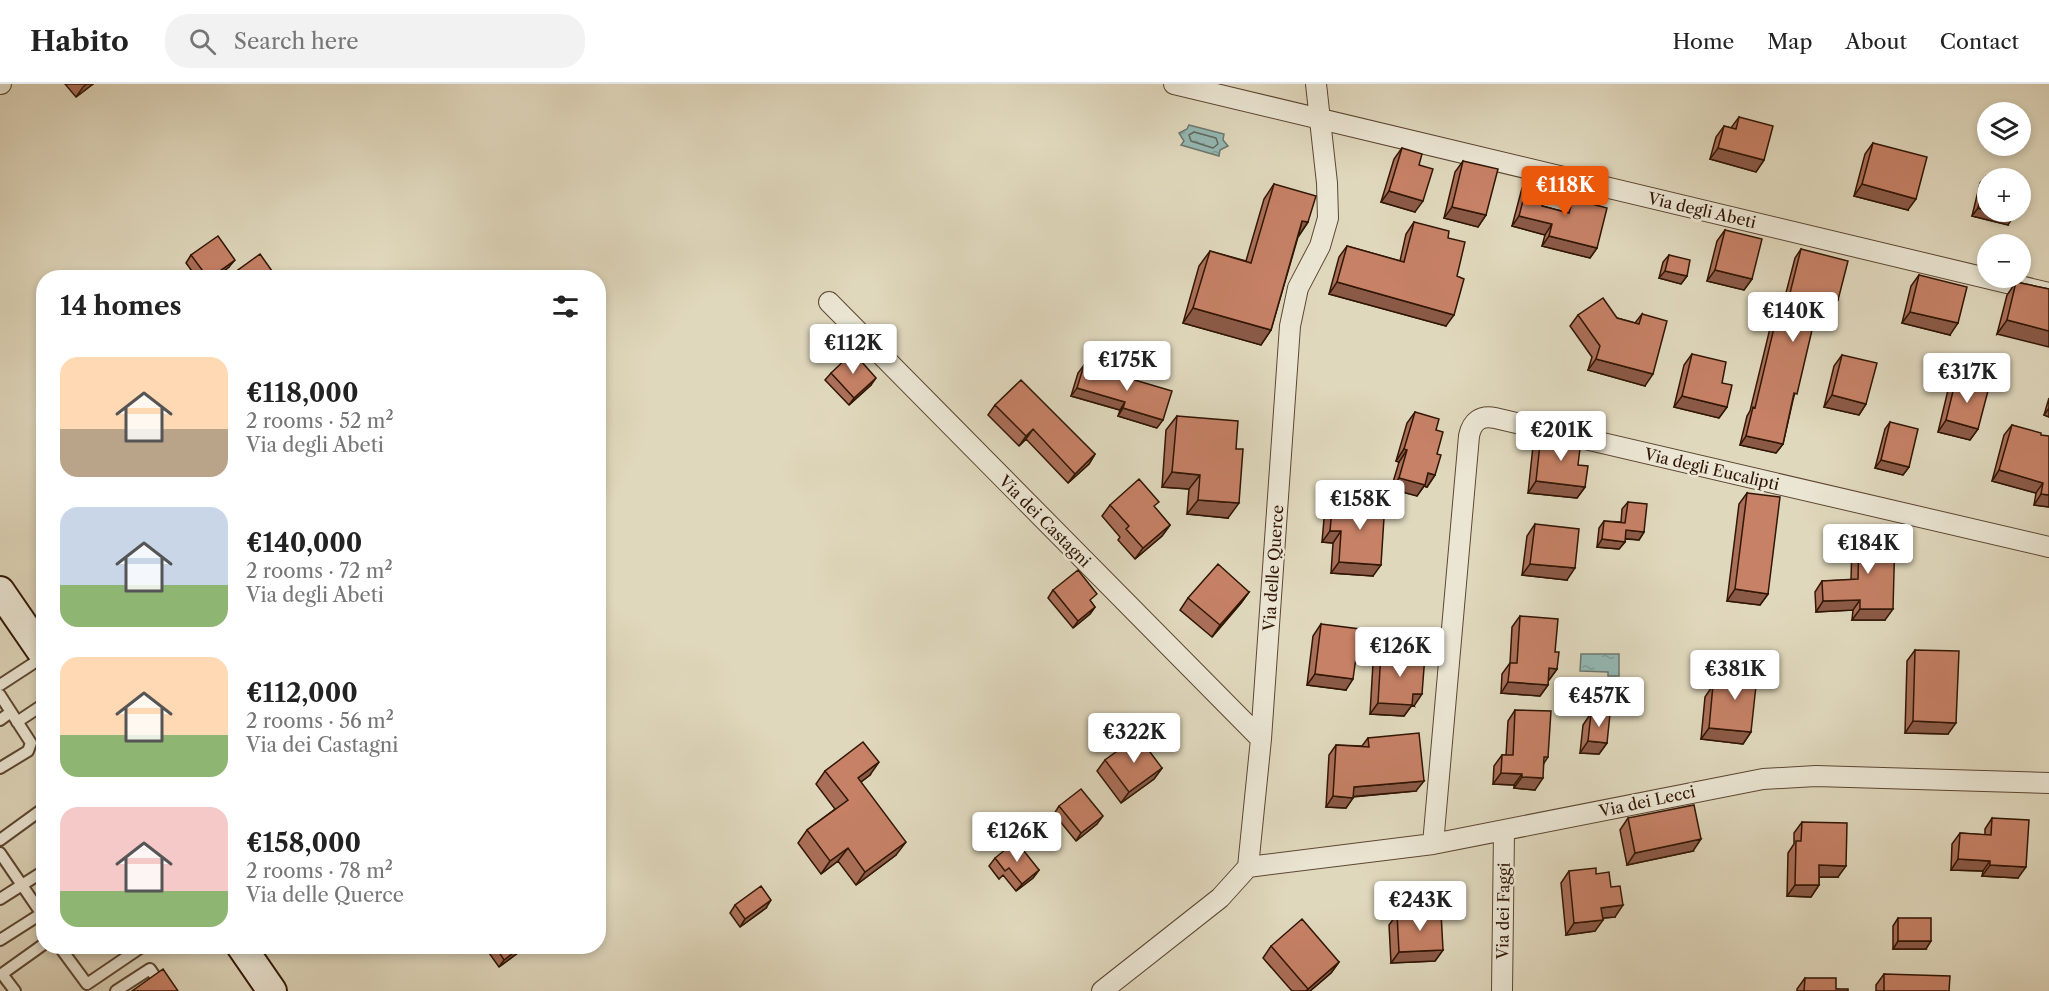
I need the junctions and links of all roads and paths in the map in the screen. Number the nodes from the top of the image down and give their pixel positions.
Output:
1 (1174, 84) edge
2 (1316, 84) edge
3 (1319, 118) junction
4 (2049, 293) edge
5 (829, 302) dead end
6 (2049, 547) edge
7 (0, 591) edge
8 (36, 644) edge
9 (36, 661) edge
10 (0, 685) edge
11 (0, 695) edge
12 (36, 709) edge
13 (11, 712) junction
14 (0, 720) edge
15 (17, 722) junction
16 (1261, 739) junction
17 (0, 768) edge
18 (2049, 783) edge
19 (36, 814) edge
20 (1504, 831) junction
21 (0, 840) edge
22 (1433, 844) junction
23 (0, 853) edge
24 (1248, 867) junction
25 (36, 876) edge
26 (22, 885) junction
27 (0, 899) edge
28 (36, 905) edge
29 (36, 917) edge
30 (0, 940) edge
31 (36, 950) edge
32 (65, 954) edge
33 (131, 954) edge
34 (247, 954) edge
35 (15, 991) edge
36 (116, 991) edge
37 (165, 991) edge
38 (272, 991) edge
39 (1102, 991) edge
40 (1502, 991) edge

1 - 3 street, Via degli Abeti
2 - 3 street, Via delle Querce
3 - 4 street, Via degli Abeti
3 - 16 street, Via delle Querce
5 - 16 street, Via dei Castagni
6 - 22 street, Via degli Eucalipti
7 - 8 street
9 - 10 lane
11 - 13 lane
12 - 15 lane
13 - 14 lane
13 - 15 lane
15 - 17 lane
16 - 24 street, Via delle Querce
18 - 20 street, Via dei Lecci
19 - 21 lane
20 - 22 street, Via dei Lecci
20 - 40 street, Via dei Faggi
22 - 24 street, Via dei Lecci
23 - 26 lane
24 - 39 street
25 - 26 lane
26 - 27 lane
26 - 28 lane
29 - 30 lane
31 - 35 lane
32 - 33 lane
34 - 38 street
36 - 37 lane

